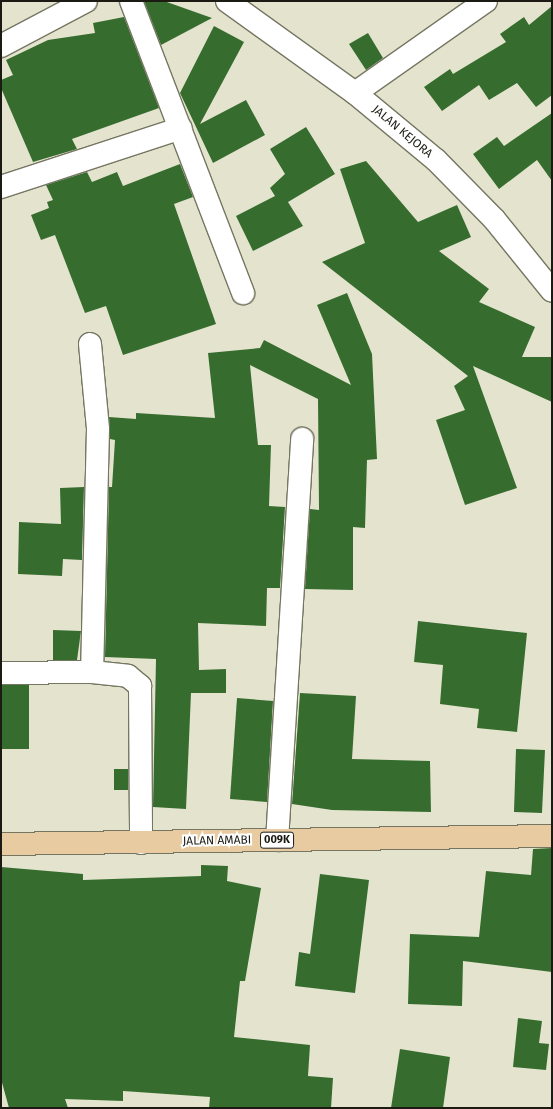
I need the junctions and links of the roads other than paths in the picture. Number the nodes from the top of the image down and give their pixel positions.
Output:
1 (86, 1) edge
2 (131, 1) edge
3 (227, 1) edge
4 (486, 1) edge
5 (1, 46) edge
6 (355, 93) junction
7 (180, 128) junction
8 (1, 187) edge
9 (552, 291) edge
10 (243, 293) dead end
11 (90, 344) dead end
12 (302, 439) dead end
13 (92, 672) junction
14 (1, 673) edge
15 (552, 836) edge
16 (277, 840) junction
17 (141, 843) junction
18 (1, 844) edge

1 - 5 street
2 - 7 street
3 - 6 street, JALAN KEJORA
4 - 6 street
6 - 9 street, JALAN KEJORA
7 - 8 street
7 - 10 street
11 - 13 street
12 - 16 street
13 - 14 street
13 - 17 street
15 - 16 main road, JALAN AMABI / 009K
16 - 17 main road, JALAN AMABI / 009K
17 - 18 main road, JALAN AMABI / 009K

